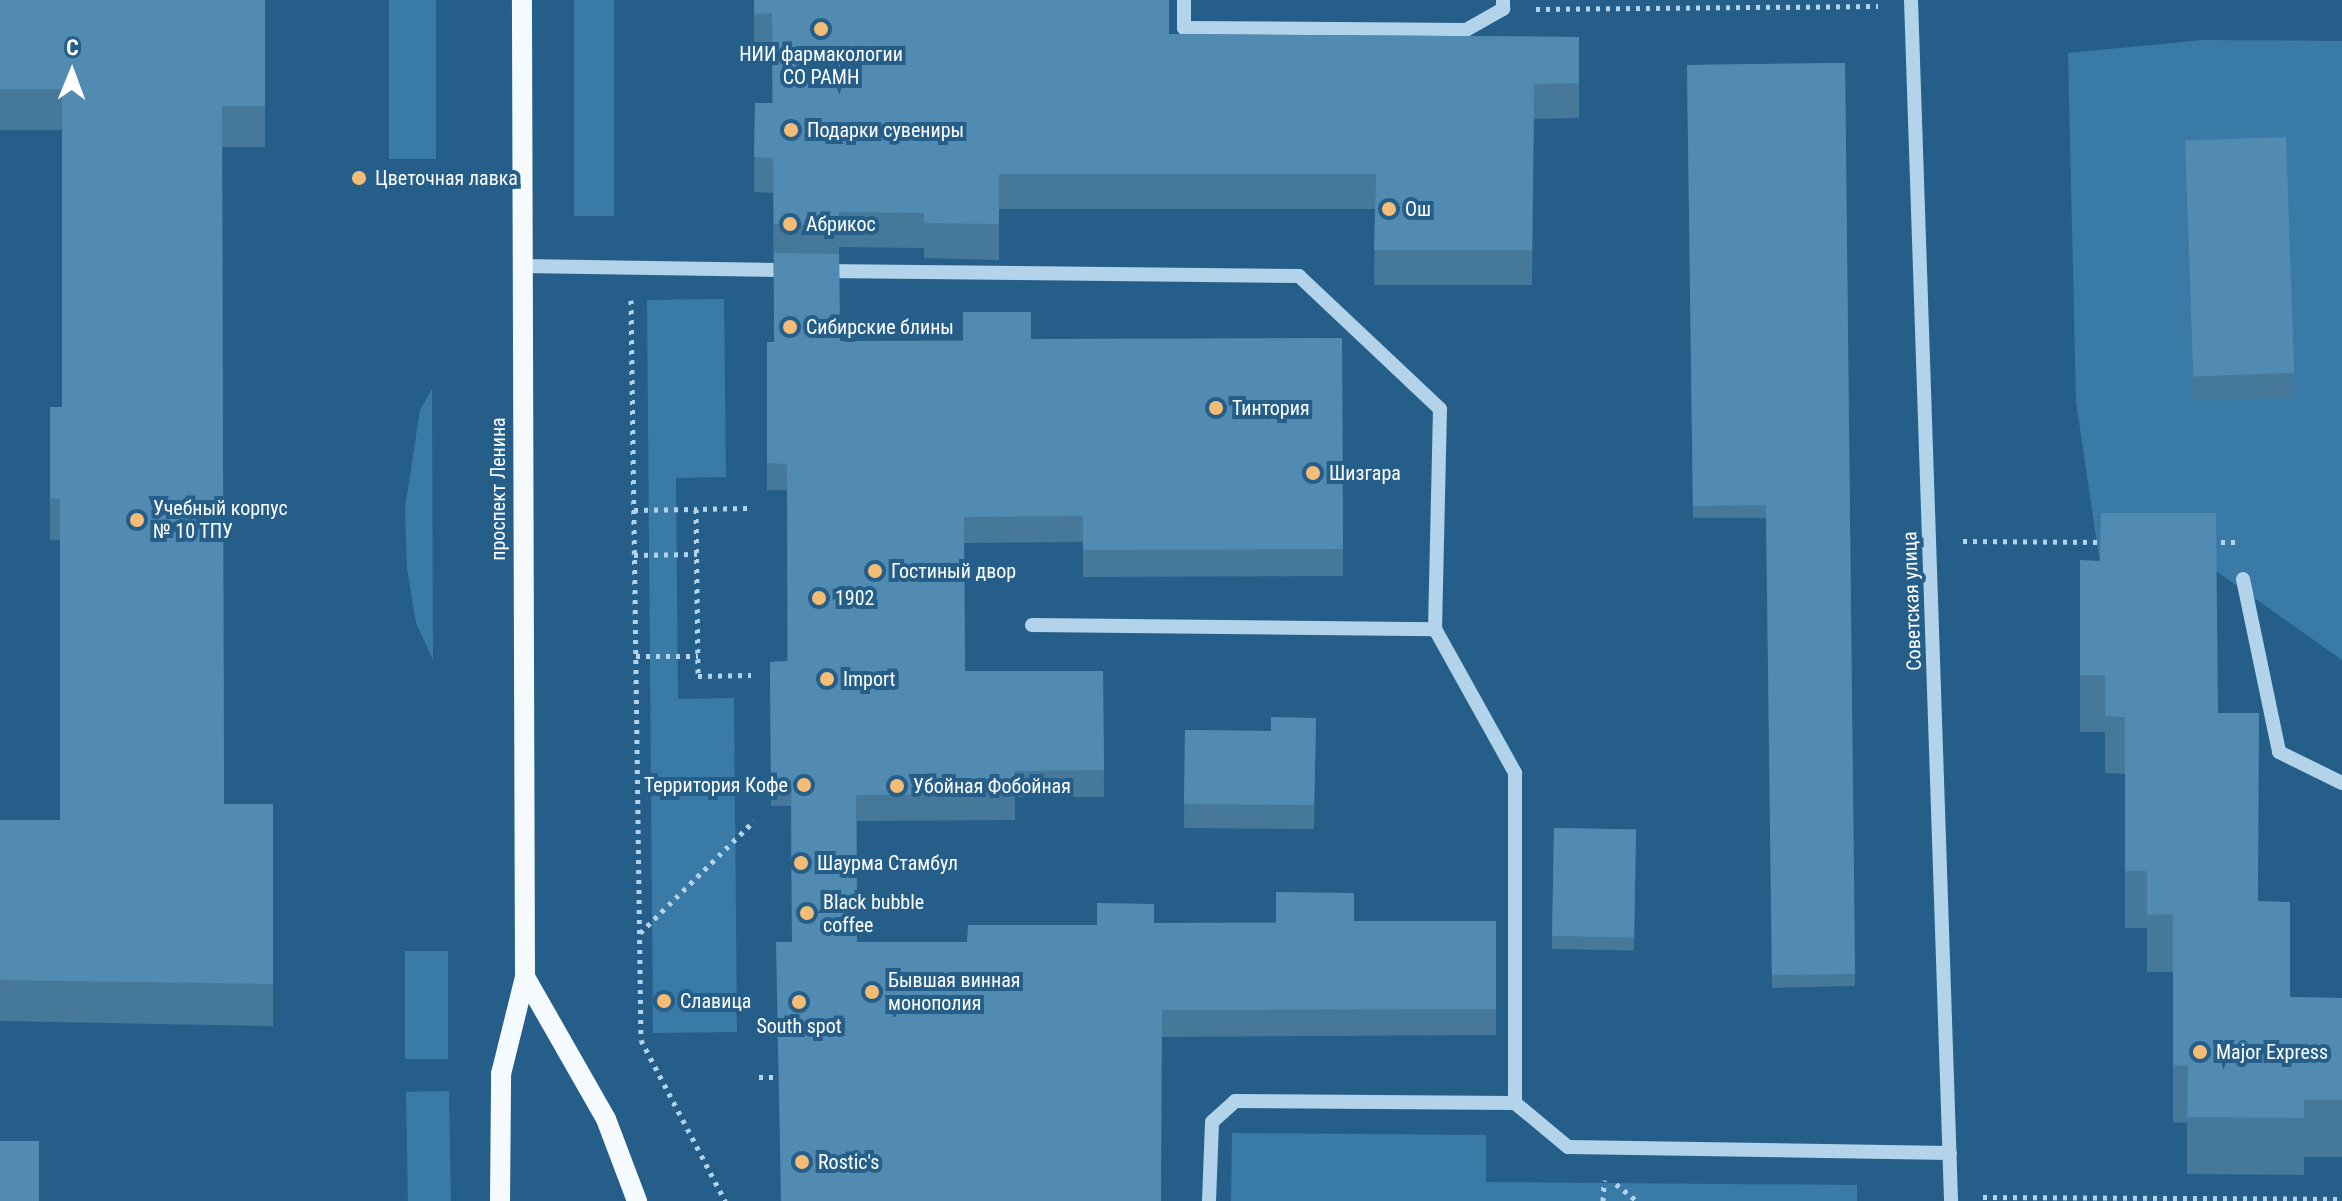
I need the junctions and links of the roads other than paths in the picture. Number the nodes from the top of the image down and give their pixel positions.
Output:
1 (522, 0) edge
2 (1184, 0) edge
3 (1911, 0) edge
4 (1503, 4) edge
5 (522, 266) junction
6 (2243, 579) road end
7 (1032, 625) dead end
8 (1435, 629) junction
9 (2342, 783) edge
10 (525, 977) junction
11 (1515, 1103) junction
12 (1950, 1153) junction
13 (1951, 1199) edge
14 (500, 1201) edge
15 (637, 1201) edge
16 (1209, 1201) edge

1 - 5 main road, проспект Ленина
2 - 4 street
3 - 12 street, Советская улица
5 - 8 street
5 - 10 main road, проспект Ленина
6 - 9 street
7 - 8 street
8 - 11 street
10 - 14 main road, проспект Ленина
10 - 15 main road, проспект Ленина
11 - 12 street
11 - 16 street
12 - 13 street, Советская улица

